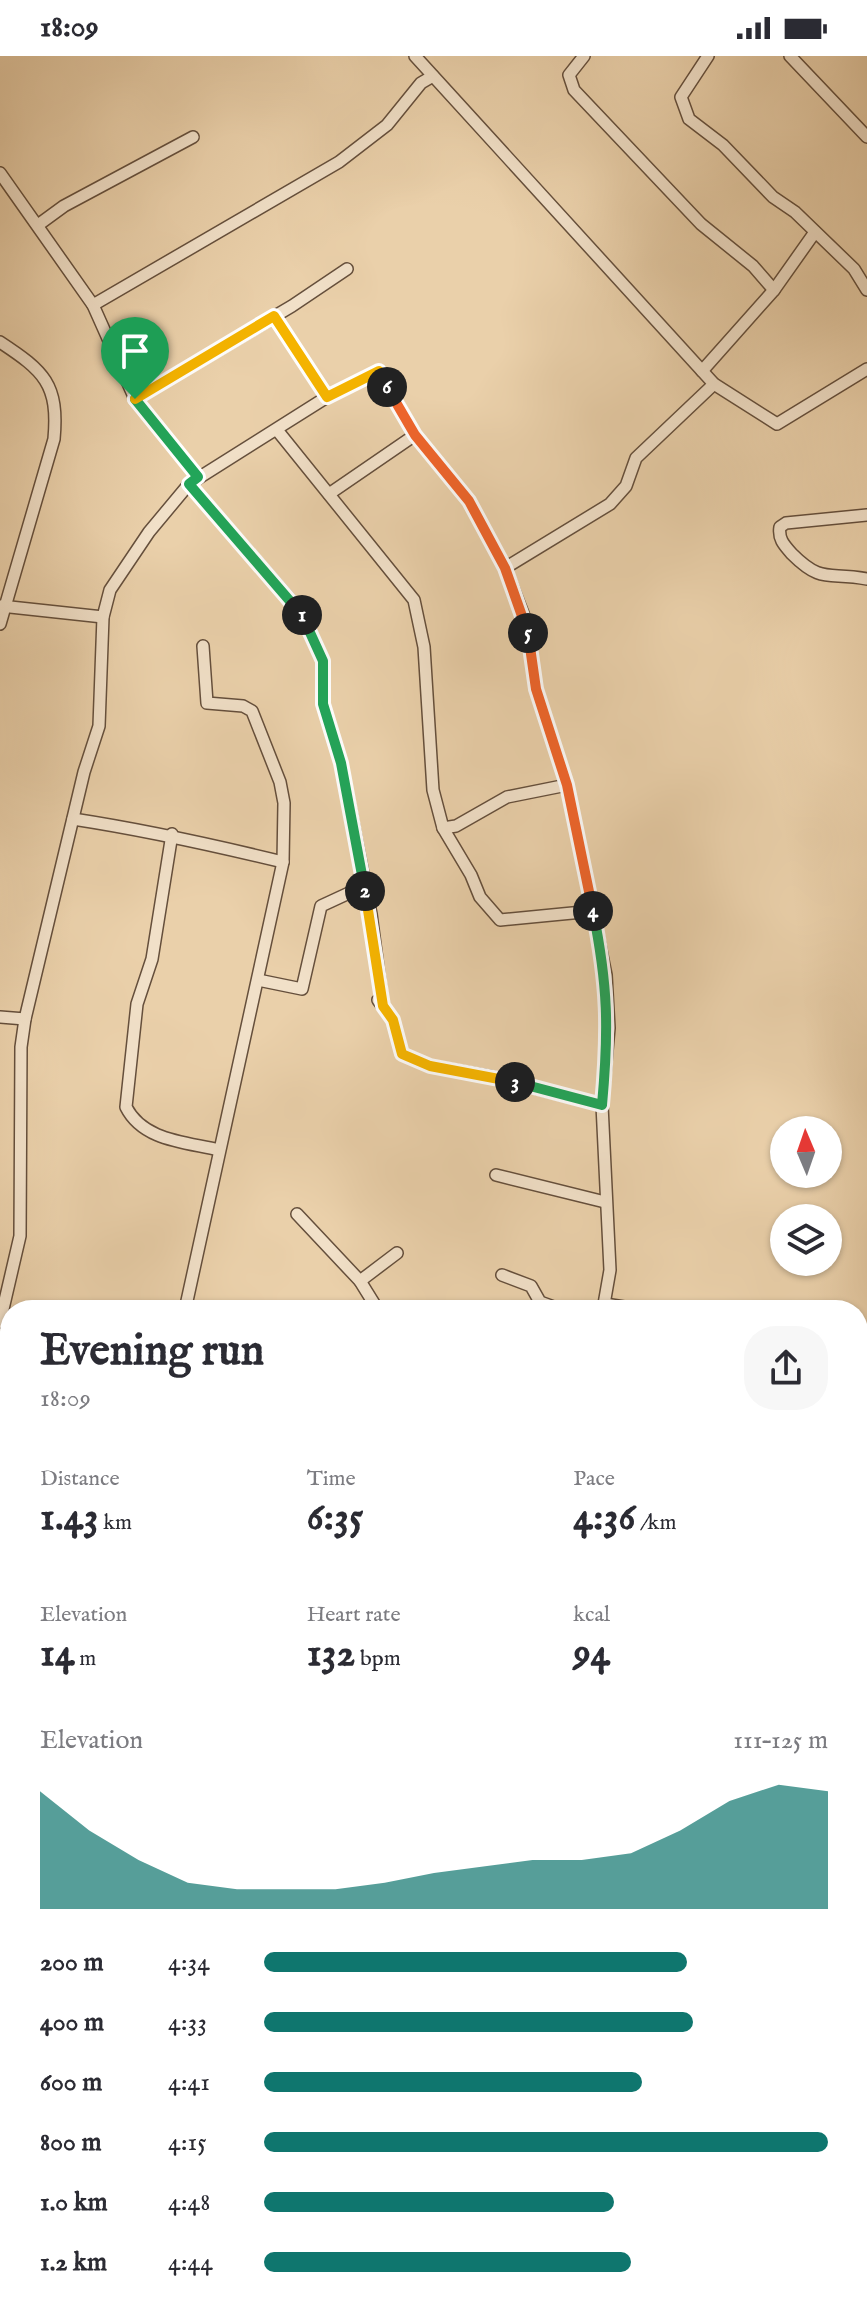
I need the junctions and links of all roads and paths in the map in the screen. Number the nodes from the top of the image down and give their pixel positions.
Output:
1 (415, 56) edge
2 (584, 56) edge
3 (708, 56) edge
4 (790, 56) edge
5 (433, 76) junction
6 (193, 137) dead end
7 (867, 137) edge
8 (0, 173) edge
9 (38, 225) junction
10 (815, 232) junction
11 (347, 269) dead end
12 (774, 290) junction
13 (867, 290) edge
14 (93, 305) junction
15 (274, 316) junction
16 (0, 342) edge
17 (867, 369) edge
18 (702, 371) junction
19 (714, 384) junction
20 (327, 397) junction
21 (135, 399) junction
22 (277, 430) junction
23 (415, 435) junction
24 (193, 480) junction
25 (329, 494) junction
26 (867, 515) edge
27 (505, 568) junction
28 (867, 579) edge
29 (2, 607) edge
30 (103, 617) junction
31 (0, 624) edge
32 (203, 646) dead end
33 (567, 785) junction
34 (73, 819) junction
35 (443, 828) junction
36 (172, 834) junction
37 (283, 862) junction
38 (593, 911) junction
39 (258, 980) junction
40 (383, 1006) junction
41 (0, 1017) edge
42 (25, 1019) junction
43 (602, 1105) junction
44 (219, 1150) junction
45 (496, 1175) dead end
46 (605, 1202) junction
47 (297, 1214) dead end
48 (397, 1253) dead end
49 (502, 1275) dead end
50 (360, 1281) junction
51 (5, 1300) edge
52 (187, 1300) edge
53 (372, 1300) edge
54 (539, 1300) edge
55 (605, 1300) edge

1 - 5 street
2 - 12 street
3 - 10 street
4 - 7 street
5 - 14 street
5 - 18 street
6 - 9 street
8 - 9 street
9 - 14 street
10 - 12 street
10 - 13 street
11 - 15 street
12 - 18 street
14 - 21 street
15 - 20 street
15 - 21 street
16 - 29 street
17 - 19 street
18 - 19 street
19 - 27 street
20 - 22 street
20 - 23 street
21 - 24 street
22 - 24 street
22 - 25 street
23 - 25 street
23 - 27 street
24 - 30 street
24 - 40 street
25 - 35 street
26 - 28 street
27 - 33 street
29 - 30 street
29 - 31 street
30 - 34 street
32 - 37 street
33 - 35 street
33 - 38 street
34 - 36 street
34 - 42 street
35 - 38 street
36 - 37 street
36 - 44 street
37 - 39 street
38 - 43 street
39 - 40 street
39 - 44 street
40 - 43 street
41 - 42 street
42 - 51 street
43 - 46 street
44 - 52 street
45 - 46 street
46 - 55 street
47 - 50 street
48 - 50 street
49 - 54 street
50 - 53 street

